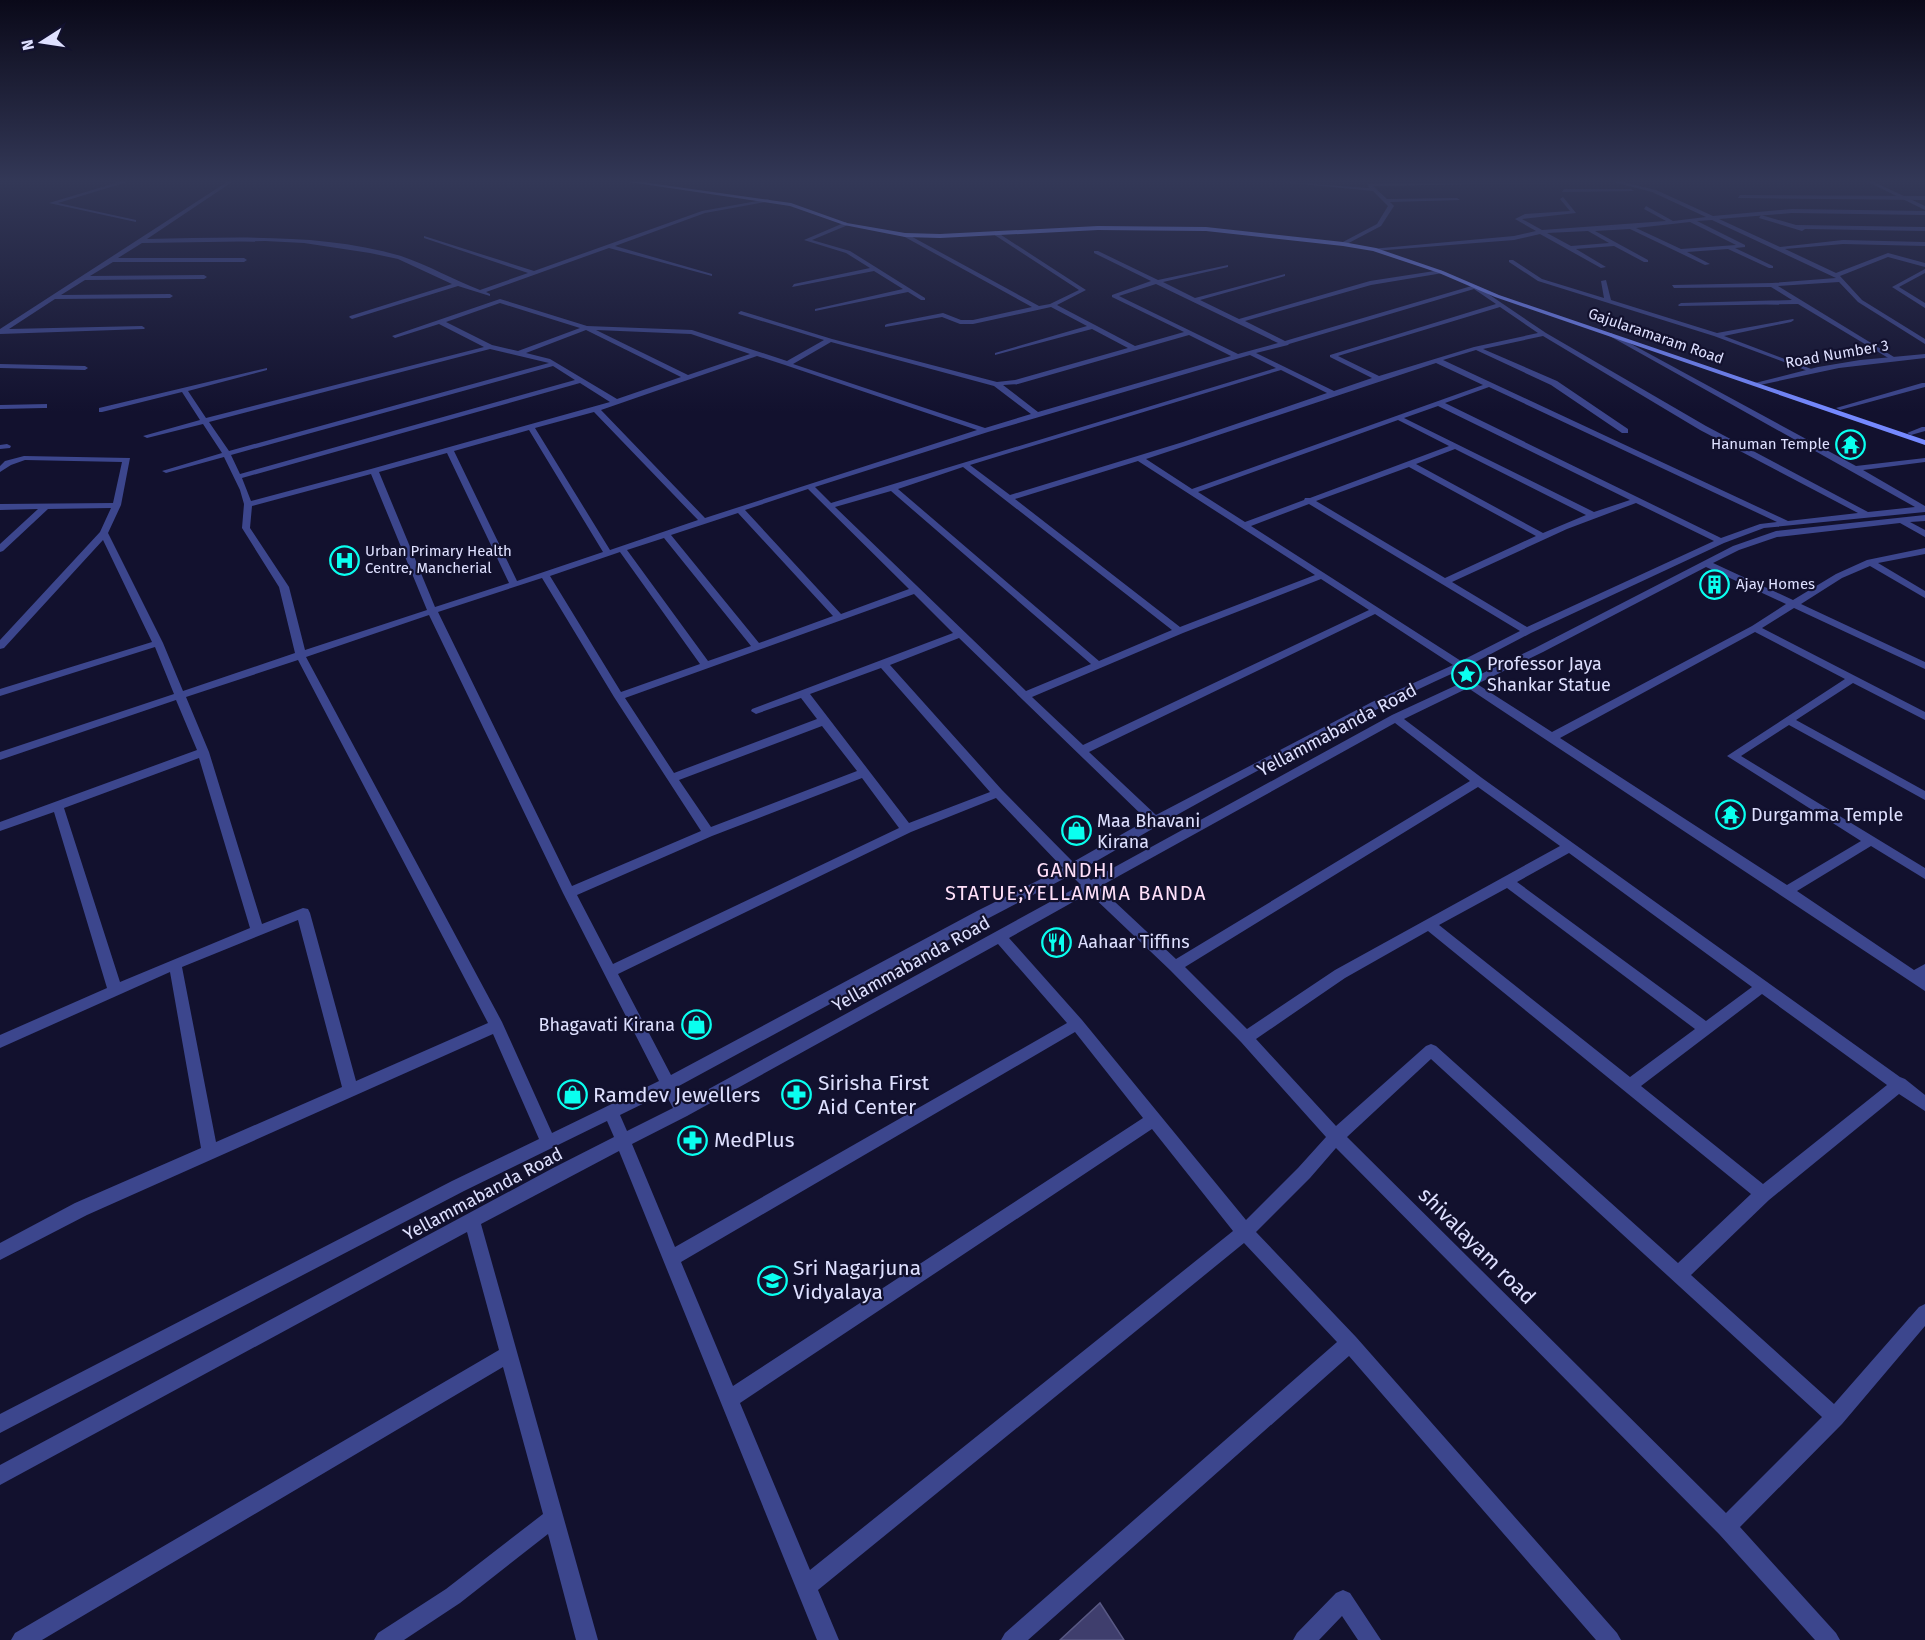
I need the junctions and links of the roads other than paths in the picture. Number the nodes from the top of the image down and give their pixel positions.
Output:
1 (401, 259) edge
2 (491, 259) edge
3 (574, 259) edge
4 (653, 259) edge
5 (858, 259) edge
6 (947, 259) edge
7 (1034, 259) edge
8 (1109, 259) edge
9 (1402, 259) edge
10 (1589, 259) edge
11 (1642, 259) edge
12 (1696, 259) edge
13 (1753, 259) edge
14 (1802, 259) edge
15 (1880, 259) edge
16 (1901, 259) edge
17 (109, 260) joint
18 (244, 260) dead end
19 (1511, 261) dead end
20 (1646, 261) dead end
21 (1707, 264) dead end
22 (1925, 264) edge
23 (1226, 266) dead end
24 (1603, 267) dead end
25 (1772, 267) dead end
26 (874, 269) junction
27 (1441, 272) junction
28 (1925, 272) edge
29 (534, 273) junction
30 (710, 275) dead end
31 (1283, 275) dead end
32 (204, 277) dead end
33 (1838, 277) junction
34 (81, 278) junction
35 (1604, 281) dead end
36 (1155, 282) junction
37 (458, 284) junction
38 (1772, 285) junction
39 (794, 286) dead end
40 (1674, 286) dead end
41 (1475, 287) junction
42 (908, 290) junction
43 (481, 292) junction
44 (170, 296) dead end
45 (54, 297) junction
46 (923, 299) dead end
47 (500, 300) junction
48 (1194, 300) junction
49 (1608, 301) junction
50 (1802, 302) junction
51 (1052, 305) junction
52 (1499, 305) junction
53 (1681, 305) dead end
54 (1925, 306) edge
55 (1038, 308) junction
56 (817, 310) dead end
57 (741, 313) dead end
58 (352, 317) dead end
59 (1791, 320) dead end
60 (1239, 321) junction
61 (440, 322) junction
62 (887, 326) dead end
63 (1094, 326) junction
64 (142, 328) dead end
65 (586, 328) junction
66 (1, 332) edge
67 (1189, 333) junction
68 (1544, 334) junction
69 (1609, 334) junction
70 (1716, 335) junction
71 (394, 336) dead end
72 (830, 340) junction
73 (1632, 341) junction
74 (1925, 342) edge
75 (1286, 344) junction
76 (490, 347) junction
77 (1476, 348) junction
78 (1135, 349) junction
79 (519, 353) junction
80 (756, 354) junction
81 (997, 354) dead end
82 (1253, 354) junction
83 (1925, 356) edge
84 (1239, 357) junction
85 (1893, 358) junction
86 (1436, 360) junction
87 (554, 364) junction
88 (787, 364) junction
89 (0, 366) edge
90 (86, 368) dead end
91 (1282, 368) junction
92 (265, 369) dead end
93 (1810, 370) junction
94 (686, 377) junction
95 (1378, 378) junction
96 (580, 381) junction
97 (1763, 382) junction
98 (997, 384) junction
99 (1755, 384) junction
100 (1489, 385) junction
101 (1925, 385) edge
102 (184, 390) junction
103 (1335, 394) junction
104 (616, 402) junction
105 (1440, 404) junction
106 (44, 406) dead end
107 (0, 407) edge
108 (1840, 408) junction
109 (596, 409) junction
110 (102, 410) dead end
111 (1036, 415) junction
112 (1399, 418) junction
113 (205, 422) junction
114 (531, 428) junction
115 (1925, 429) edge
116 (984, 430) junction
117 (1625, 431) dead end
118 (1911, 433) junction
119 (147, 436) dead end
120 (1925, 440) edge
121 (1454, 447) junction
122 (450, 451) junction
123 (227, 455) junction
124 (1140, 459) junction
125 (1925, 460) edge
126 (964, 464) junction
127 (1410, 465) junction
128 (1855, 469) junction
129 (0, 470) edge
130 (166, 471) dead end
131 (374, 471) junction
132 (237, 477) junction
133 (810, 487) junction
134 (892, 488) junction
135 (1190, 492) junction
136 (1007, 499) junction
137 (1308, 500) junction
138 (1637, 500) junction
139 (248, 504) junction
140 (117, 505) junction
141 (46, 506) junction
142 (830, 506) junction
143 (0, 507) edge
144 (740, 510) junction
145 (1924, 512) edge
146 (1591, 514) junction
147 (1866, 514) junction
148 (703, 521) junction
149 (1902, 521) junction
150 (1787, 523) junction
151 (1242, 526) junction
152 (105, 533) junction
153 (666, 534) junction
154 (1925, 534) edge
155 (1541, 535) junction
156 (1721, 541) junction
157 (0, 549) edge
158 (622, 549) junction
159 (1925, 551) edge
160 (608, 553) junction
161 (1870, 562) junction
162 (1706, 563) junction
163 (545, 575) junction
164 (1320, 576) junction
165 (1445, 582) junction
166 (514, 585) junction
167 (916, 590) junction
168 (1925, 596) edge
169 (1795, 604) junction
170 (1376, 610) junction
171 (432, 611) junction
172 (840, 618) junction
173 (1755, 628) junction
174 (1179, 631) junction
175 (1527, 631) junction
176 (960, 634) junction
177 (158, 643) junction
178 (0, 646) edge
179 (757, 647) junction
180 (301, 656) junction
181 (883, 664) junction
182 (1098, 665) junction
183 (706, 666) junction
184 (1460, 666) junction
185 (1925, 666) edge
186 (1852, 679) junction
187 (1474, 681) junction
188 (0, 693) edge
189 (802, 693) junction
190 (178, 695) junction
191 (1024, 696) junction
192 (619, 697) junction
193 (756, 711) dead end
194 (1925, 716) edge
195 (1396, 718) junction
196 (1788, 720) junction
197 (824, 722) junction
198 (1550, 738) junction
199 (1083, 750) junction
200 (202, 752) junction
201 (0, 756) edge
202 (864, 773) junction
203 (672, 778) junction
204 (1478, 781) junction
205 (998, 793) junction
206 (1925, 796) edge
207 (58, 806) junction
208 (1155, 821) junction
209 (0, 827) edge
210 (907, 829) junction
211 (708, 833) junction
212 (1870, 841) junction
213 (1569, 847) junction
214 (1072, 869) junction
215 (1925, 874) edge
216 (1507, 881) junction
217 (1090, 886) junction
218 (1786, 891) junction
219 (569, 892) junction
220 (1430, 925) junction
221 (257, 929) junction
222 (999, 936) junction
223 (175, 964) junction
224 (1175, 966) junction
225 (611, 971) junction
226 (1921, 978) edge
227 (1763, 986) junction
228 (115, 990) junction
229 (1077, 1024) junction
230 (497, 1026) junction
231 (1705, 1028) junction
232 (1246, 1038) junction
233 (0, 1042) edge
234 (668, 1084) junction
235 (1900, 1084) junction
236 (1630, 1086) junction
237 (351, 1091) junction
238 (1925, 1104) edge
239 (611, 1111) junction
240 (682, 1111) junction
241 (1154, 1119) junction
242 (1336, 1137) junction
243 (622, 1142) junction
244 (549, 1143) junction
245 (210, 1152) junction
246 (1763, 1194) junction
247 (472, 1220) junction
248 (1245, 1232) junction
249 (0, 1252) edge
250 (672, 1258) junction
251 (1679, 1274) junction
252 (1925, 1313) edge
253 (1350, 1343) junction
254 (508, 1354) junction
255 (729, 1399) junction
256 (1835, 1417) junction
257 (0, 1424) edge
258 (0, 1475) edge
259 (552, 1519) junction
260 (1726, 1527) junction
261 (806, 1586) junction
262 (22, 1640) edge
263 (385, 1640) edge
264 (587, 1640) edge
265 (828, 1640) edge
266 (1012, 1640) edge
267 (1304, 1640) edge
268 (1370, 1640) edge
269 (1610, 1640) edge
270 (1829, 1640) edge

1 - 37 street
2 - 29 street
3 - 29 street
4 - 30 street
5 - 26 street
6 - 55 street
7 - 51 street
8 - 36 street
9 - 27 main road, Gajularamaram Road
10 - 24 street
11 - 20 street
12 - 21 street
13 - 25 street
14 - 33 street
15 - 33 street
16 - 22 street
17 - 18 street
17 - 34 street
19 - 49 street
23 - 36 street
26 - 39 street
26 - 42 street
27 - 41 main road, Gajularamaram Road
27 - 60 street
28 - 54 street
29 - 43 street
31 - 48 street
32 - 34 street
33 - 38 street
33 - 74 street
34 - 45 street
35 - 49 street
36 - 48 street
36 - 67 street
37 - 43 street
37 - 58 street
38 - 40 street
38 - 50 street
41 - 52 street
41 - 69 main road, Gajularamaram Road
41 - 75 street
42 - 46 street
42 - 56 street
43 - 47 street
44 - 45 street
45 - 66 street
47 - 61 street
47 - 65 street
48 - 60 street
49 - 70 street
50 - 53 street
50 - 85 street
51 - 55 street
51 - 63 street
52 - 68 street
52 - 95 street
55 - 62 street
57 - 72 street
59 - 70 street
60 - 75 street
61 - 71 street
61 - 76 street
63 - 78 street
63 - 81 street
64 - 66 street
65 - 79 street
65 - 80 street
65 - 94 street
67 - 78 street
67 - 84 street
68 - 77 street
68 - 147 street
69 - 73 main road, Gajularamaram Road
69 - 128 street
70 - 93 street
72 - 88 street
72 - 98 street
73 - 97 main road
73 - 99 main road, Gajularamaram Road
75 - 82 street
76 - 79 street
76 - 113 street
77 - 86 street
77 - 117 street
78 - 98 street
79 - 87 street
80 - 88 street
80 - 94 street
82 - 84 street
82 - 91 street
83 - 85 street, Road Number 3
84 - 111 street
85 - 93 street, Road Number 3
86 - 95 street
86 - 100 street
87 - 96 street
87 - 123 street
88 - 116 street
89 - 90 street
91 - 103 street
91 - 126 street
92 - 102 street
93 - 97 street, Road Number 3
94 - 104 street
95 - 103 street
96 - 104 street
96 - 132 street
97 - 99 street, Road Number 3
97 - 108 main road
98 - 111 street
99 - 120 main road, Gajularamaram Road
100 - 105 street
100 - 150 street
101 - 108 street
102 - 110 street
102 - 113 street
103 - 124 street
104 - 109 street
105 - 112 street
105 - 138 street
106 - 107 street
108 - 118 main road
109 - 114 street
109 - 148 street
111 - 116 street
112 - 121 street
112 - 135 street
113 - 119 street
113 - 123 street
114 - 122 street
114 - 160 street
115 - 118 street
116 - 133 street
118 - 120 main road
121 - 127 street
121 - 146 street
122 - 131 street
122 - 166 street
123 - 130 street
123 - 132 street
124 - 135 street
124 - 136 street
125 - 128 street
126 - 134 street
126 - 136 street
127 - 137 street
127 - 155 street
128 - 145 street
129 - 140 street
131 - 139 street
131 - 171 street
132 - 139 street
133 - 142 street
133 - 144 street
134 - 142 street
134 - 182 street
135 - 151 street
136 - 174 street
137 - 151 street
137 - 165 street
138 - 146 street
138 - 156 street
139 - 180 street
140 - 141 street
140 - 152 street
141 - 143 street
141 - 157 street
142 - 167 street
144 - 148 street
144 - 172 street
145 - 147 street, Yellammabanda Road
145 - 149 street, Yellammabanda Road
146 - 155 street
147 - 150 street, Yellammabanda Road
148 - 153 street
149 - 154 street
149 - 162 street, Yellammabanda Road
150 - 156 street, Yellammabanda Road
151 - 164 street
152 - 177 street
152 - 178 street
153 - 158 street
153 - 179 street
155 - 165 street
156 - 175 street, Yellammabanda Road
158 - 160 street
158 - 183 street
159 - 161 street
160 - 163 street
161 - 168 street
161 - 169 street
162 - 169 street
162 - 187 street, Yellammabanda Road
163 - 166 street
163 - 192 street
164 - 170 street
164 - 174 street
165 - 175 street
166 - 171 street
167 - 172 street
167 - 176 street
169 - 173 street
169 - 185 street
170 - 184 street
170 - 199 street
171 - 180 street
171 - 219 street
172 - 179 street
173 - 186 street
173 - 198 street
174 - 182 street
175 - 184 street, Yellammabanda Road
176 - 181 street
176 - 191 street
177 - 188 street
177 - 190 street
179 - 183 street
180 - 190 street
180 - 230 street
181 - 189 street
181 - 205 street, shivalayam road
182 - 191 street
183 - 192 street
184 - 187 street
184 - 208 street, Yellammabanda Road
186 - 194 street
186 - 196 street
187 - 195 street, Yellammabanda Road
187 - 198 street
189 - 193 street
189 - 197 street
190 - 200 street
190 - 201 street
191 - 199 street
192 - 203 street
195 - 204 street
195 - 217 street, Yellammabanda Road
196 - 206 street
196 - 212 street
197 - 202 street
197 - 203 street
198 - 218 street
199 - 208 street
200 - 207 street
200 - 221 street
202 - 210 street
202 - 211 street
203 - 211 street
204 - 213 street
204 - 224 street
205 - 210 street
205 - 214 street, shivalayam road
207 - 209 street
207 - 228 street
208 - 214 street, Yellammabanda Road
210 - 225 street
211 - 219 street
212 - 215 street
212 - 218 street
213 - 216 street
213 - 227 street
214 - 217 street, shivalayam road
214 - 234 street, Yellammabanda Road
216 - 220 street
216 - 231 street
217 - 222 street, Yellammabanda Road
217 - 224 street, shivalayam road
218 - 226 street
219 - 225 street
220 - 232 street
220 - 236 street
221 - 223 street
221 - 237 street
222 - 229 street
222 - 240 street, Yellammabanda Road
223 - 228 street
223 - 245 street
224 - 232 street, shivalayam road
225 - 234 street
227 - 231 street
227 - 235 street
228 - 233 street
229 - 241 street
229 - 250 street
230 - 237 street
230 - 244 street
231 - 236 street
232 - 242 street, shivalayam road
234 - 239 street, Yellammabanda Road
234 - 240 street
235 - 238 street
235 - 246 street
236 - 246 street
237 - 245 street
239 - 243 street
239 - 244 street, Yellammabanda Road
240 - 243 street, Yellammabanda Road
241 - 248 street
241 - 255 street
242 - 248 street
242 - 251 street
242 - 260 street, shivalayam road
243 - 247 street, Yellammabanda Road
243 - 250 street
244 - 257 street, Yellammabanda Road
245 - 249 street
246 - 251 street
247 - 254 street
247 - 258 street, Yellammabanda Road
248 - 253 street
248 - 261 street
250 - 255 street
251 - 256 street
252 - 256 street
253 - 266 street
253 - 269 street
254 - 259 street
254 - 262 street
255 - 261 street
256 - 260 street
259 - 263 street
259 - 264 street
260 - 270 street, shivalayam road
261 - 265 street
267 - 268 street

